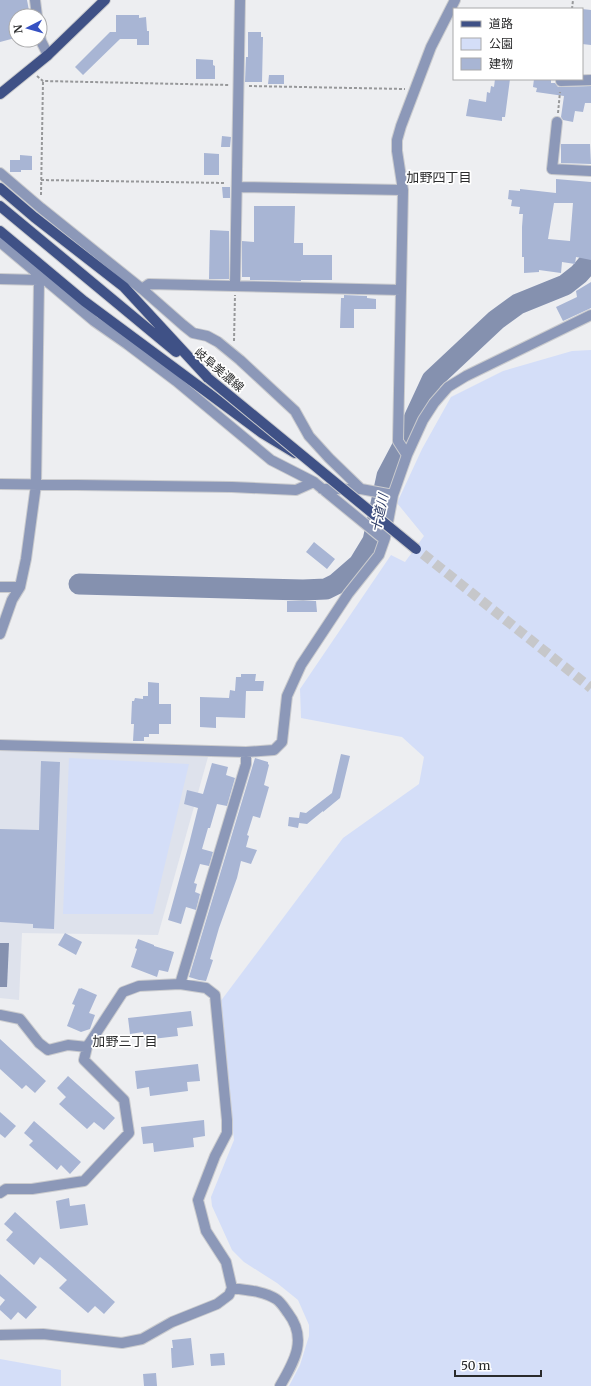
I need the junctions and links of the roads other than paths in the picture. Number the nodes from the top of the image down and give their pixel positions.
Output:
1 (105, 0) edge
2 (240, 0) edge
3 (455, 0) edge
4 (95, 5) edge
5 (44, 48) edge
6 (48, 55) junction
7 (591, 80) edge
8 (561, 81) road end
9 (0, 94) edge
10 (557, 122) road end
11 (591, 171) edge
12 (0, 173) edge
13 (237, 185) junction
14 (0, 188) edge
15 (403, 190) junction
16 (0, 206) edge
17 (0, 231) edge
18 (0, 242) edge
19 (40, 278) junction
20 (0, 279) edge
21 (235, 285) junction
22 (142, 289) junction
23 (401, 290) junction
24 (591, 315) edge
25 (208, 378) junction
26 (404, 451) junction
27 (314, 465) junction
28 (0, 484) edge
29 (36, 485) junction
30 (318, 485) junction
31 (361, 489) junction
32 (387, 494) junction
33 (385, 538) junction
34 (419, 552) tunnel mouth
35 (0, 587) edge
36 (20, 587) junction
37 (0, 634) edge
38 (0, 745) edge
39 (246, 752) junction
40 (180, 984) junction
41 (0, 1015) edge
42 (86, 1047) junction
43 (0, 1193) edge
44 (232, 1288) junction
45 (0, 1335) edge
46 (280, 1386) edge

1 - 4 main road
2 - 13 street
3 - 15 street
4 - 6 main road
5 - 6 street
6 - 9 main road
7 - 8 street
10 - 11 street
12 - 22 street
13 - 15 street
13 - 21 street
14 - 25 main road
15 - 23 street
16 - 25 main road, 岐阜美濃線
17 - 27 main road, bridge
18 - 19 street
19 - 20 street
19 - 29 street
19 - 30 street
21 - 22 street
21 - 23 street
22 - 31 street
23 - 26 street
24 - 26 street
25 - 27 main road, 岐阜美濃線, bridge
26 - 32 street
27 - 34 main road, 岐阜美濃線, bridge
28 - 29 street
29 - 30 street
29 - 36 street
30 - 31 street
30 - 33 street
31 - 32 street
32 - 33 street
33 - 39 street
35 - 36 street
36 - 37 street
38 - 39 street
39 - 40 street
40 - 42 street
40 - 44 street
41 - 42 street
42 - 43 street
44 - 45 street
44 - 46 street

